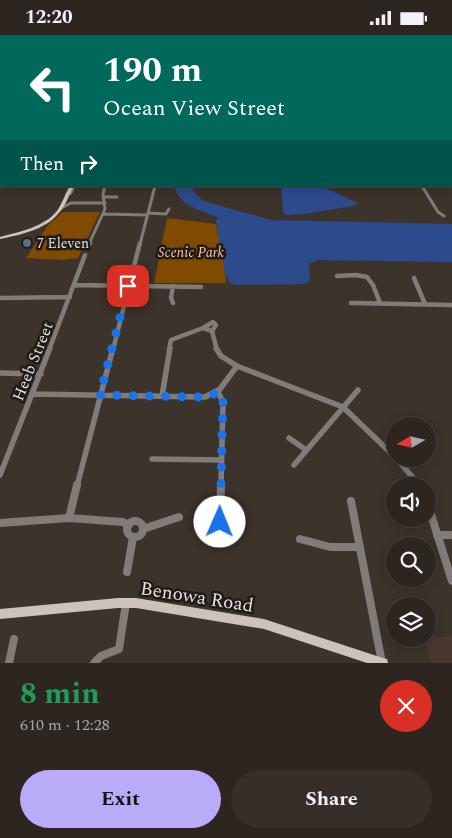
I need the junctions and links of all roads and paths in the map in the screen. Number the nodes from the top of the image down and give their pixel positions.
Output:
1 (72, 187) edge
2 (105, 187) edge
3 (155, 187) edge
4 (423, 187) edge
5 (103, 197) junction
6 (117, 197) dead end
7 (62, 203) junction
8 (71, 203) junction
9 (105, 203) junction
10 (169, 209) dead end
11 (102, 214) junction
12 (147, 214) junction
13 (444, 216) dead end
14 (0, 237) edge
15 (88, 246) dead end
16 (85, 255) dead end
17 (337, 276) dead end
18 (414, 278) dead end
19 (129, 283) junction
20 (75, 285) junction
21 (173, 286) junction
22 (201, 287) dead end
23 (70, 297) junction
24 (0, 298) edge
25 (173, 303) dead end
26 (351, 303) dead end
27 (380, 303) junction
28 (425, 304) junction
29 (452, 305) edge
30 (237, 366) junction
31 (0, 373) edge
32 (41, 374) junction
33 (358, 390) dead end
34 (218, 392) junction
35 (32, 394) junction
36 (100, 395) junction
37 (162, 397) junction
38 (343, 407) junction
39 (289, 438) dead end
40 (386, 448) edge
41 (306, 450) junction
42 (152, 459) dead end
43 (221, 460) junction
44 (294, 465) dead end
45 (404, 467) edge
46 (0, 475) edge
47 (413, 477) edge
48 (351, 501) dead end
49 (179, 517) dead end
50 (69, 519) junction
51 (220, 522) dead end
52 (0, 523) edge
53 (129, 525) junction
54 (435, 527) edge
55 (143, 529) junction
56 (437, 535) junction
57 (452, 535) edge
58 (133, 537) junction
59 (300, 539) dead end
60 (360, 547) junction
61 (126, 572) dead end
62 (452, 581) edge
63 (126, 603) junction
64 (0, 614) edge
65 (14, 639) dead end
66 (9, 663) edge
67 (94, 663) edge
68 (383, 663) edge

1 - 7 main road
2 - 5 street
3 - 12 street
4 - 13 street
5 - 6 street
5 - 9 street
7 - 8 street
7 - 8 street
7 - 14 main road
8 - 9 street
9 - 11 street
10 - 12 street
11 - 12 street
11 - 15 street
12 - 19 street
16 - 20 street, Heeb Street
17 - 27 street
18 - 28 street
19 - 20 street
19 - 21 street
19 - 36 street
20 - 23 street, Heeb Street
21 - 22 street
21 - 25 street
23 - 24 street
23 - 32 street, Heeb Street
26 - 27 street
27 - 28 street
28 - 29 street
30 - 34 street
30 - 37 street
30 - 38 street
31 - 32 street
32 - 35 street, Heeb Street
33 - 38 street
34 - 37 street
34 - 43 street
35 - 36 street
35 - 46 street, Heeb Street
36 - 37 street
36 - 50 street
38 - 40 street
38 - 41 street
39 - 41 street
41 - 44 street
42 - 43 street
43 - 51 street
45 - 47 street
48 - 60 street
49 - 55 street
50 - 52 street
50 - 53 street
53 - 55 street
53 - 58 street
54 - 56 street
55 - 58 street
56 - 57 street
56 - 62 street
58 - 61 street
59 - 60 street
60 - 68 street
63 - 64 main road, Benowa Road
63 - 67 street
63 - 68 main road, Benowa Road
65 - 66 street

